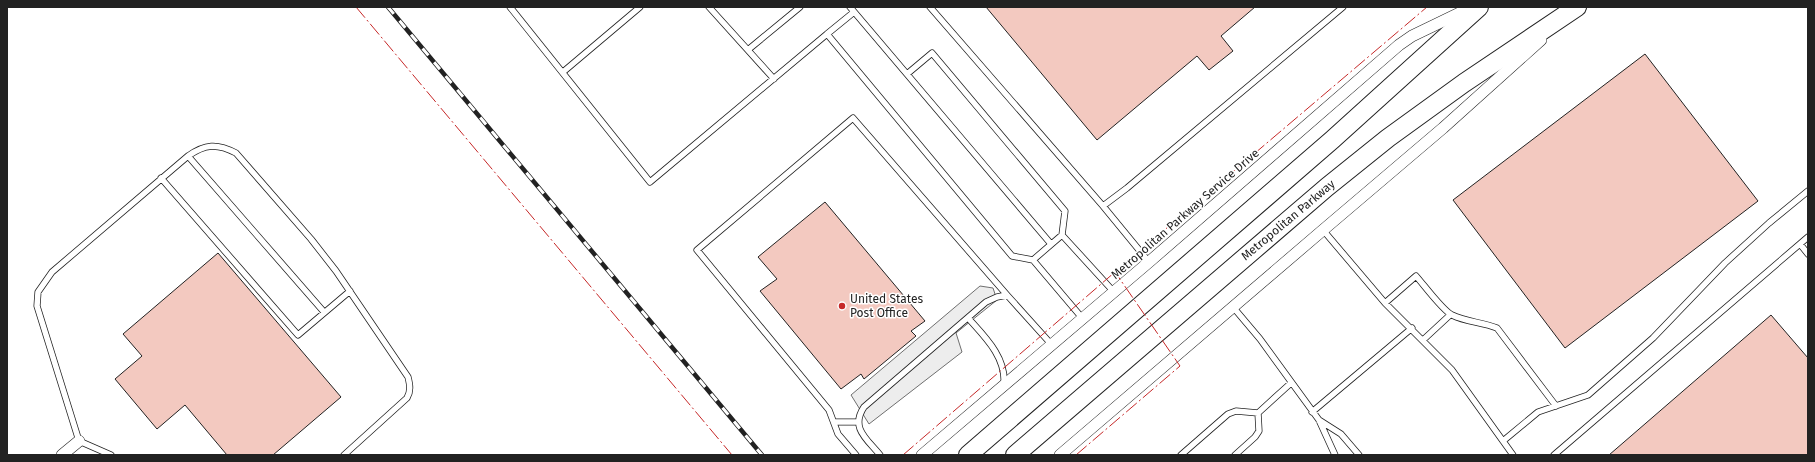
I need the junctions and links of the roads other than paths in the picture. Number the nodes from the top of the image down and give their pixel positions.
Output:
1 (510, 7) edge
2 (640, 7) edge
3 (708, 7) edge
4 (800, 7) edge
5 (850, 7) edge
6 (930, 7) edge
7 (1343, 7) edge
8 (1472, 7) edge
9 (1479, 7) edge
10 (1576, 8) edge
11 (854, 12) junction
12 (827, 34) junction
13 (749, 49) junction
14 (563, 72) junction
15 (907, 74) junction
16 (774, 79) junction
17 (188, 156) junction
18 (161, 178) junction
19 (1808, 191) edge
20 (1103, 206) junction
21 (1322, 230) junction
22 (1062, 234) junction
23 (1808, 237) edge
24 (1051, 244) junction
25 (1800, 244) junction
26 (1808, 254) edge
27 (1033, 260) junction
28 (1149, 262) junction
29 (350, 290) junction
30 (1114, 292) junction
31 (1006, 294) junction
32 (1385, 303) junction
33 (1233, 307) junction
34 (324, 312) junction
35 (1450, 315) junction
36 (968, 318) junction
37 (1083, 319) junction
38 (1412, 328) junction
39 (1423, 340) junction
40 (1052, 345) junction
41 (1291, 383) junction
42 (1004, 386) junction
43 (1556, 406) junction
44 (1312, 412) junction
45 (1258, 413) junction
46 (1318, 420) junction
47 (834, 422) junction
48 (858, 422) junction
49 (79, 441) junction
50 (1503, 441) junction
51 (62, 455) edge
52 (111, 455) edge
53 (344, 455) edge
54 (856, 455) edge
55 (880, 455) edge
56 (922, 455) edge
57 (968, 455) edge
58 (1015, 455) edge
59 (1060, 455) edge
60 (1180, 455) edge
61 (1235, 455) edge
62 (1335, 455) edge
63 (1359, 455) edge
64 (1513, 455) edge
65 (1554, 455) edge

1 - 14 lane
2 - 14 lane
3 - 13 lane
4 - 13 lane
5 - 11 lane
6 - 20 lane
7 - 20 lane
8 - 28 street, Metropolitan Parkway Service Drive
9 - 57 main road
10 - 21 street
10 - 58 main road, Metropolitan Parkway
11 - 12 lane
11 - 15 lane
12 - 16 lane
12 - 27 lane
13 - 16 lane
14 - 16 lane
15 - 22 lane
15 - 24 lane
17 - 18 lane
17 - 29 lane
17 - 34 lane
18 - 34 lane
18 - 49 lane
19 - 43 lane
20 - 28 lane
21 - 32 lane
21 - 33 street
22 - 24 lane
22 - 30 lane
23 - 25 lane
24 - 27 lane
25 - 26 lane
25 - 65 lane
27 - 37 lane
28 - 30 street, Metropolitan Parkway Service Drive
29 - 34 lane
29 - 53 lane
30 - 37 street, Metropolitan Parkway Service Drive
31 - 36 lane
31 - 40 lane
31 - 47 lane
32 - 35 lane
32 - 38 lane
33 - 41 lane
33 - 59 street
35 - 39 lane
35 - 43 lane
36 - 42 lane
36 - 48 lane
37 - 40 street, Metropolitan Parkway Service Drive
38 - 39 lane
38 - 44 lane
39 - 50 lane
40 - 42 street, Metropolitan Parkway Service Drive
41 - 44 lane
41 - 45 lane
42 - 56 street, Metropolitan Parkway Service Drive
43 - 50 lane
44 - 46 lane
45 - 60 lane
45 - 61 lane
46 - 62 lane
46 - 63 lane
47 - 48 lane
47 - 54 lane
48 - 55 lane
49 - 51 street
49 - 52 lane
50 - 64 lane

